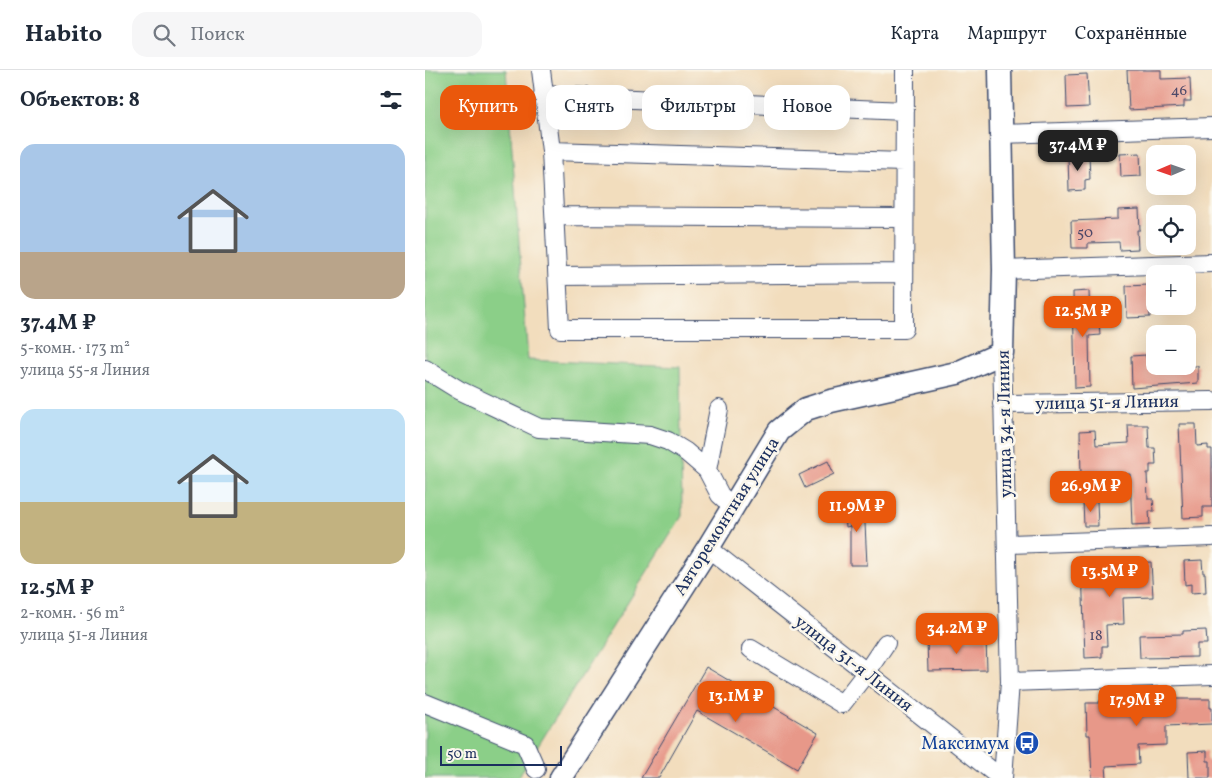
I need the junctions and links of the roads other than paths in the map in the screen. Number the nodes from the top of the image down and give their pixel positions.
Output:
1 (541, 70) edge
2 (905, 70) edge
3 (1000, 70) edge
4 (543, 95) junction
5 (905, 111) junction
6 (1212, 127) edge
7 (1000, 134) junction
8 (551, 151) junction
9 (904, 162) junction
10 (555, 216) junction
11 (904, 218) junction
12 (1212, 263) edge
13 (1005, 270) junction
14 (904, 273) junction
15 (558, 276) junction
16 (1002, 353) junction
17 (425, 369) edge
18 (1212, 400) edge
19 (1002, 404) junction
20 (719, 409) dead end
21 (707, 470) junction
22 (733, 507) junction
23 (1212, 537) edge
24 (1007, 544) junction
25 (707, 548) junction
26 (886, 644) dead end
27 (751, 649) dead end
28 (866, 673) junction
29 (1212, 675) edge
30 (1010, 682) junction
31 (425, 703) edge
32 (536, 768) dead end
33 (561, 778) edge
34 (1002, 778) edge

1 - 4 street
2 - 5 street
3 - 7 main road, улица 34-я Линия
4 - 5 street
4 - 8 street
5 - 9 street
6 - 7 street
7 - 13 main road, улица 34-я Линия
8 - 9 street
8 - 10 street
9 - 11 street
10 - 11 street
10 - 15 street
11 - 14 street
12 - 13 street
13 - 16 main road, улица 34-я Линия
14 - 15 street
14 - 15 street
16 - 19 street, улица 34-я Линия
16 - 22 main road, Авторемонтная улица
17 - 21 street
18 - 19 street, улица 51-я Линия
19 - 24 street, улица 34-я Линия
20 - 21 street
21 - 22 street
22 - 25 main road, Авторемонтная улица
23 - 24 street
24 - 30 street, улица 34-я Линия
25 - 28 street, улица 31-я Линия
25 - 33 main road, Авторемонтная улица
26 - 28 street
27 - 28 street
28 - 34 street, улица 31-я Линия
29 - 30 street
30 - 34 street, улица 34-я Линия
31 - 32 street

